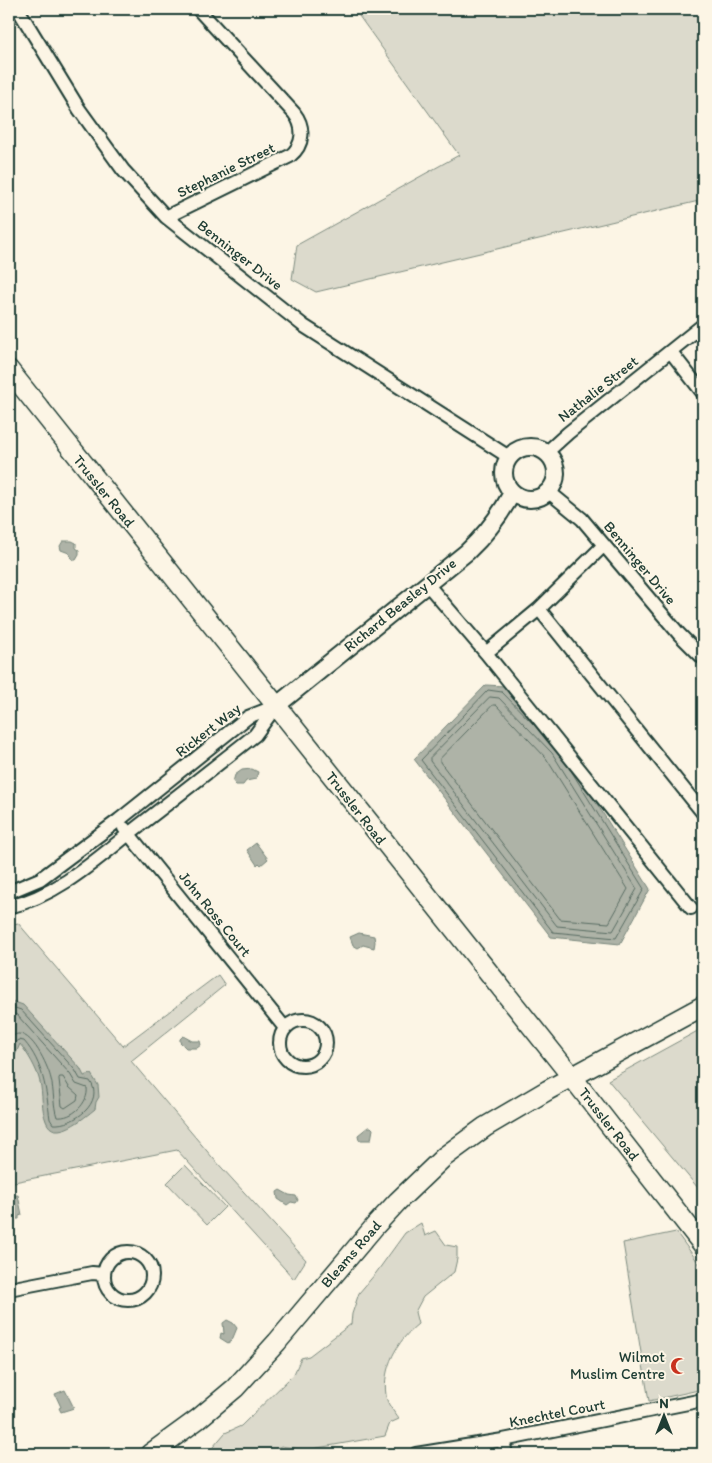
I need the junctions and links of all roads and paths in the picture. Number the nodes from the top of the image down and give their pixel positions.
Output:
1 (18, 9) edge
2 (198, 9) edge
3 (166, 217) junction
4 (703, 326) edge
5 (671, 352) junction
6 (9, 370) edge
7 (703, 393) edge
8 (547, 452) junction
9 (509, 457) junction
10 (549, 492) junction
11 (512, 494) junction
12 (604, 545) junction
13 (427, 584) junction
14 (539, 609) junction
15 (486, 653) junction
16 (703, 658) edge
17 (276, 706) junction
18 (703, 813) edge
19 (119, 820) junction
20 (129, 834) junction
21 (9, 892) edge
22 (9, 907) edge
23 (691, 908) dead end
24 (703, 1006) edge
25 (285, 1028) dead end
26 (572, 1077) junction
27 (703, 1245) edge
28 (104, 1274) dead end
29 (9, 1289) edge
30 (703, 1400) edge
31 (503, 1440) junction
32 (150, 1454) edge
33 (416, 1454) edge
34 (506, 1454) edge

1 - 3 street, Benninger Drive
2 - 3 street, Stephanie Street
3 - 9 street, Benninger Drive
4 - 5 street, Nathalie Street
5 - 7 street
5 - 8 street, Nathalie Street
6 - 17 main road, Trussler Road
8 - 9 street
8 - 10 street
9 - 11 street
10 - 11 street
10 - 12 street, Benninger Drive
11 - 13 street, Richard Beasley Drive
12 - 14 street
12 - 16 street, Benninger Drive
13 - 15 street
13 - 17 street, Richard Beasley Drive
14 - 15 street
14 - 18 street
15 - 23 street
17 - 19 street, Rickert Way
17 - 20 street, Rickert Way
17 - 26 main road, Trussler Road
19 - 20 street, John Ross Court
19 - 21 street, Rickert Way
20 - 22 street, Rickert Way
20 - 25 street, John Ross Court
24 - 26 main road, Bleams Road
26 - 27 main road, Trussler Road
26 - 32 main road, Bleams Road
28 - 29 street
30 - 31 street, Knechtel Court
31 - 33 street, Knechtel Court
31 - 34 street

